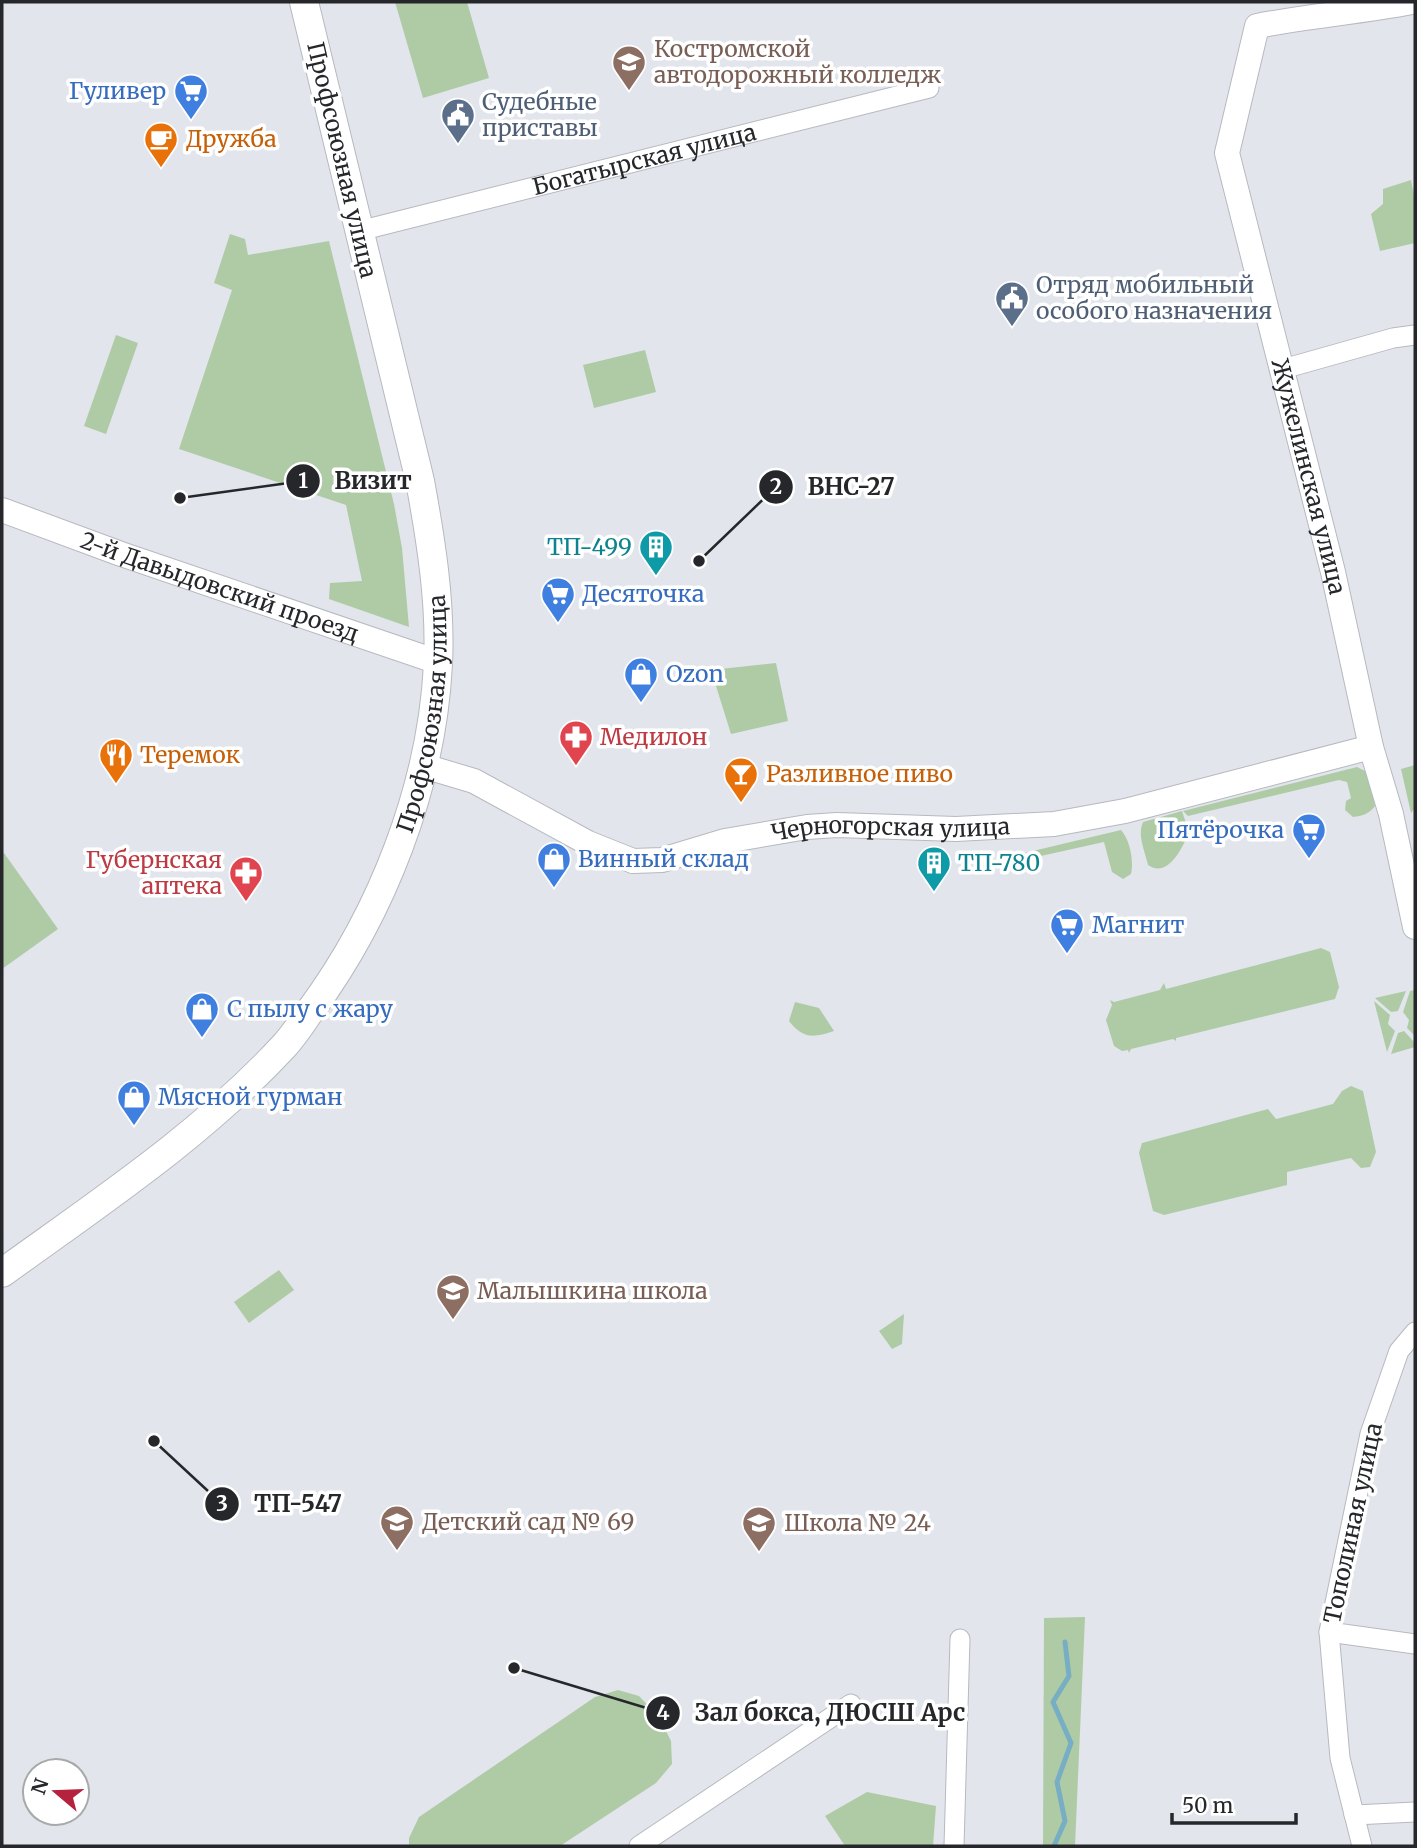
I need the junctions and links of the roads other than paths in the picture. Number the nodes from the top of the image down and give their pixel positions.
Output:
1 (304, 2) edge
2 (1412, 2) edge
3 (929, 88) dead end
4 (359, 231) junction
5 (1415, 335) edge
6 (1283, 369) junction
7 (2, 510) edge
8 (438, 662) junction
9 (1371, 747) junction
10 (424, 766) junction
11 (1415, 927) edge
12 (2, 1273) edge
13 (1415, 1332) edge
14 (1329, 1632) junction
15 (960, 1639) dead end
16 (1415, 1644) edge
17 (851, 1704) dead end
18 (1415, 1812) edge
19 (1354, 1815) junction
20 (639, 1846) edge
21 (954, 1846) edge
22 (1362, 1846) edge

1 - 4 main road, Профсоюзная улица
2 - 6 street, Жужелинская улица
3 - 4 street, Богатырская улица
4 - 8 main road, Профсоюзная улица
5 - 6 street
6 - 9 street, Жужелинская улица
7 - 8 street, 2-й Давыдовский проезд
8 - 10 main road, Профсоюзная улица
9 - 10 street, Черногорская улица
9 - 11 street, Жужелинская улица
10 - 12 main road, Профсоюзная улица
13 - 14 street, Тополиная улица
14 - 16 street
14 - 19 street, Тополиная улица
15 - 21 street
17 - 20 street
18 - 19 street
19 - 22 street, Тополиная улица

